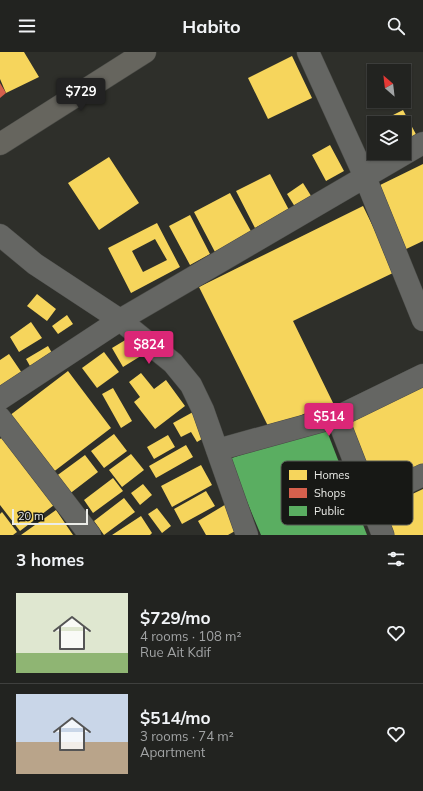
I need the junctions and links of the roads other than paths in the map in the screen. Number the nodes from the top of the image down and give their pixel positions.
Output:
1 (145, 52) edge
2 (308, 52) edge
3 (423, 143) edge
4 (0, 144) edge
5 (365, 177) junction
6 (0, 235) edge
7 (120, 320) junction
8 (423, 320) edge
9 (423, 375) edge
10 (0, 399) edge
11 (337, 417) junction
12 (0, 418) edge
13 (217, 450) junction
14 (354, 461) edge
15 (423, 475) edge
16 (413, 480) edge
17 (379, 525) edge
18 (90, 535) edge
19 (247, 535) edge
20 (383, 535) edge

1 - 4 street
2 - 5 street
3 - 5 street
5 - 7 street
5 - 8 street
6 - 7 street
7 - 10 street
7 - 13 street
9 - 11 street
11 - 13 street
11 - 14 street
12 - 18 street
13 - 19 street
15 - 16 street
17 - 20 street

